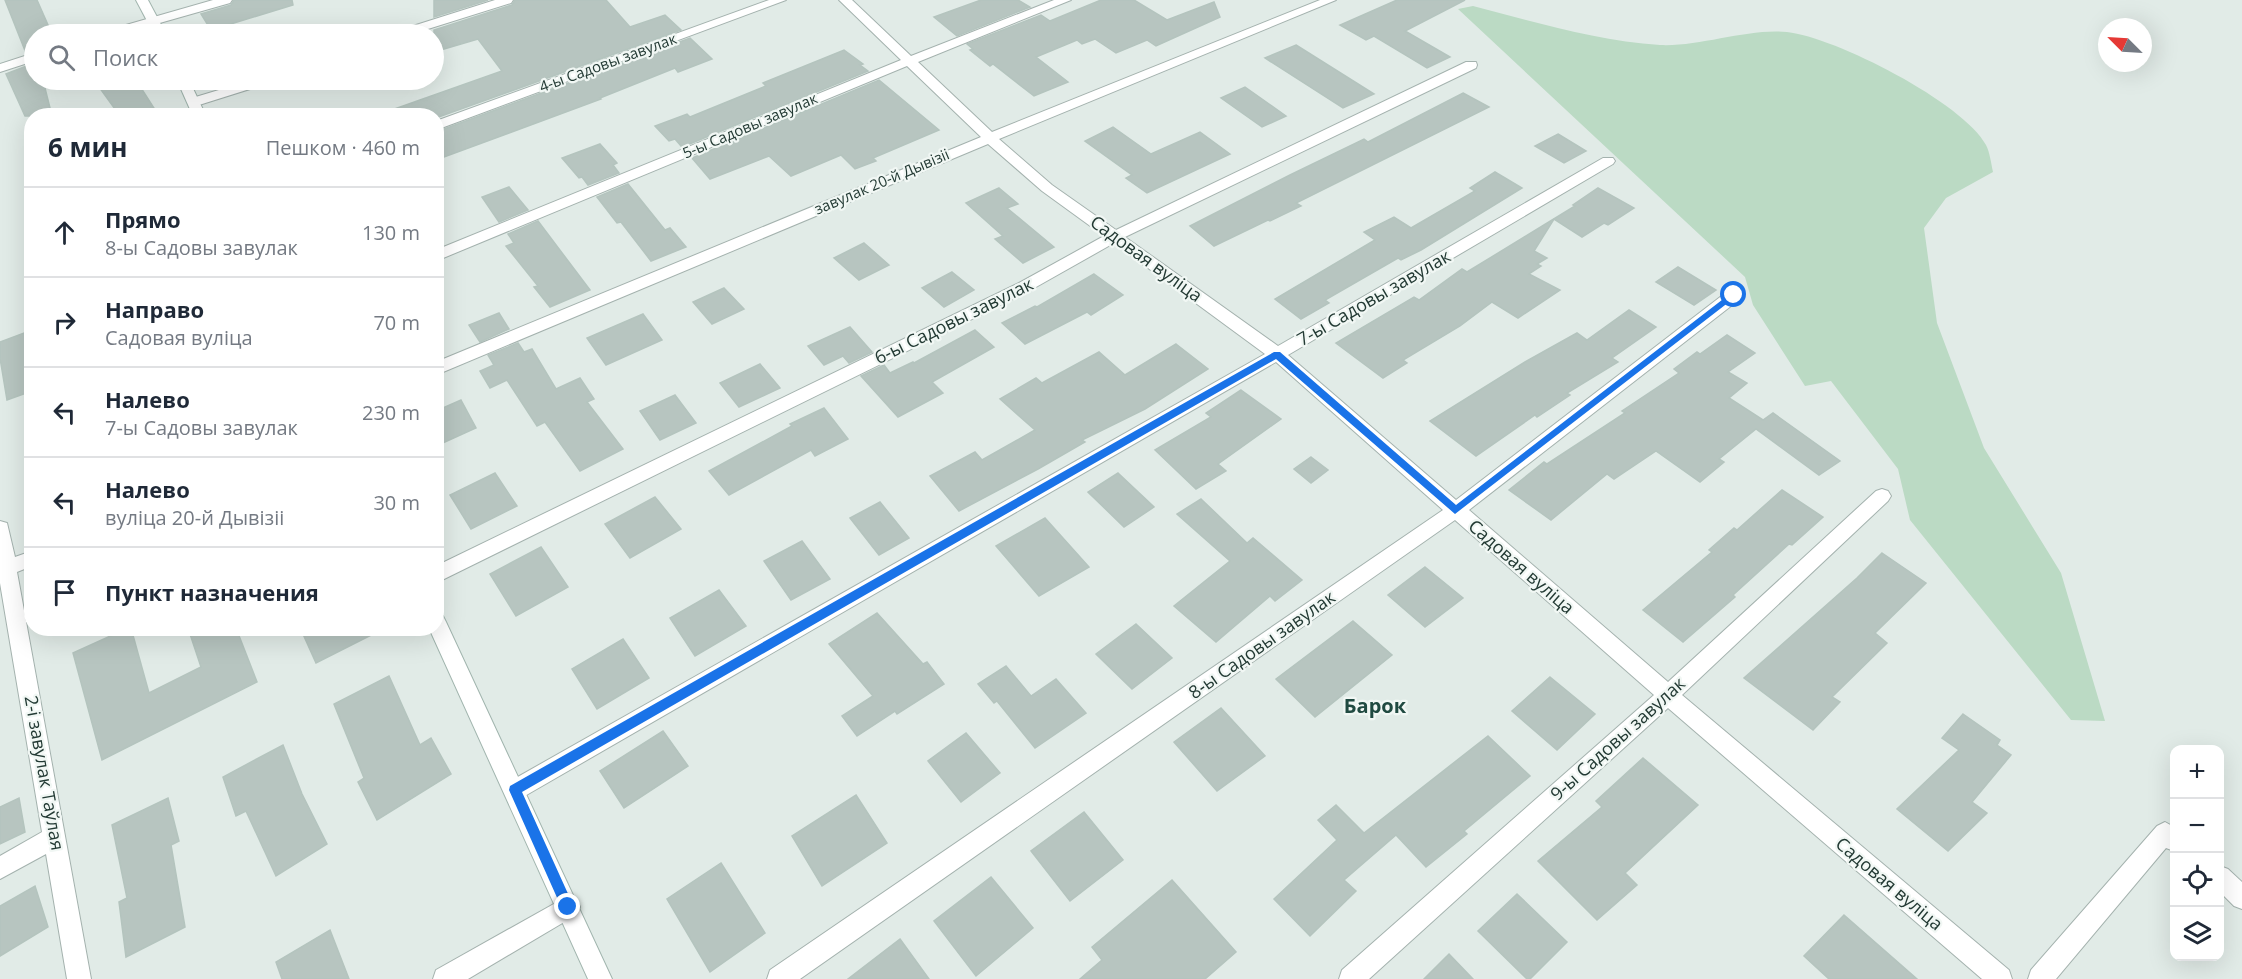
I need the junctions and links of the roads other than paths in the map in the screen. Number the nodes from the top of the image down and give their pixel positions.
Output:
1 (142, 0) edge
2 (226, 0) edge
3 (507, 0) edge
4 (780, 0) edge
5 (845, 0) edge
6 (1065, 0) edge
7 (1330, 0) edge
8 (153, 21) junction
9 (143, 24) edge
10 (155, 24) edge
11 (432, 24) edge
12 (24, 60) edge
13 (909, 61) junction
14 (1471, 65) dead end
15 (0, 68) edge
16 (188, 90) edge
17 (232, 90) edge
18 (194, 102) junction
19 (197, 108) edge
20 (444, 123) edge
21 (990, 138) junction
22 (1608, 161) dead end
23 (1116, 236) junction
24 (444, 253) edge
25 (1734, 295) dead end
26 (1277, 354) junction
27 (444, 366) edge
28 (1882, 496) dead end
29 (1455, 511) junction
30 (0, 528) edge
31 (24, 561) edge
32 (4, 569) edge
33 (444, 571) edge
34 (443, 636) edge
35 (1668, 695) junction
36 (515, 790) junction
37 (55, 837) junction
38 (2170, 837) edge
39 (0, 868) edge
40 (2224, 881) edge
41 (2242, 898) edge
42 (568, 907) junction
43 (79, 979) edge
44 (445, 979) edge
45 (600, 979) edge
46 (778, 979) edge
47 (1351, 979) edge
48 (2000, 979) edge
49 (2040, 979) edge

1 - 8 street
2 - 8 street
3 - 11 street
4 - 20 street, 4-ы Садовы завулак
5 - 13 street, Садовая вуліца
6 - 13 street, 5-ы Садовы завулак
7 - 21 street, завулак 20-й Дывізіі
8 - 9 street
8 - 10 street
12 - 15 street
13 - 21 street, Садовая вуліца
13 - 24 street, 5-ы Садовы завулак
14 - 23 street, 6-ы Садовы завулак
16 - 18 street
17 - 18 street
18 - 19 street
21 - 23 street, Садовая вуліца
21 - 27 street, завулак 20-й Дывізіі
22 - 26 street, 7-ы Садовы завулак
23 - 26 street, Садовая вуліца
23 - 33 street, 6-ы Садовы завулак
25 - 29 street, 8-ы Садовы завулак
26 - 29 street, Садовая вуліца
26 - 36 street, 7-ы Садовы завулак
28 - 35 street, 9-ы Садовы завулак
29 - 35 street, Садовая вуліца
29 - 46 street, 8-ы Садовы завулак
30 - 32 street, 2-і завулак Таўлая
31 - 32 street
32 - 37 street, 2-і завулак Таўлая
34 - 36 street
35 - 47 street, 9-ы Садовы завулак
35 - 48 street, Садовая вуліца
36 - 42 street
37 - 39 street
37 - 43 street, 2-і завулак Таўлая
38 - 49 street
40 - 41 street
42 - 44 street
42 - 45 street

